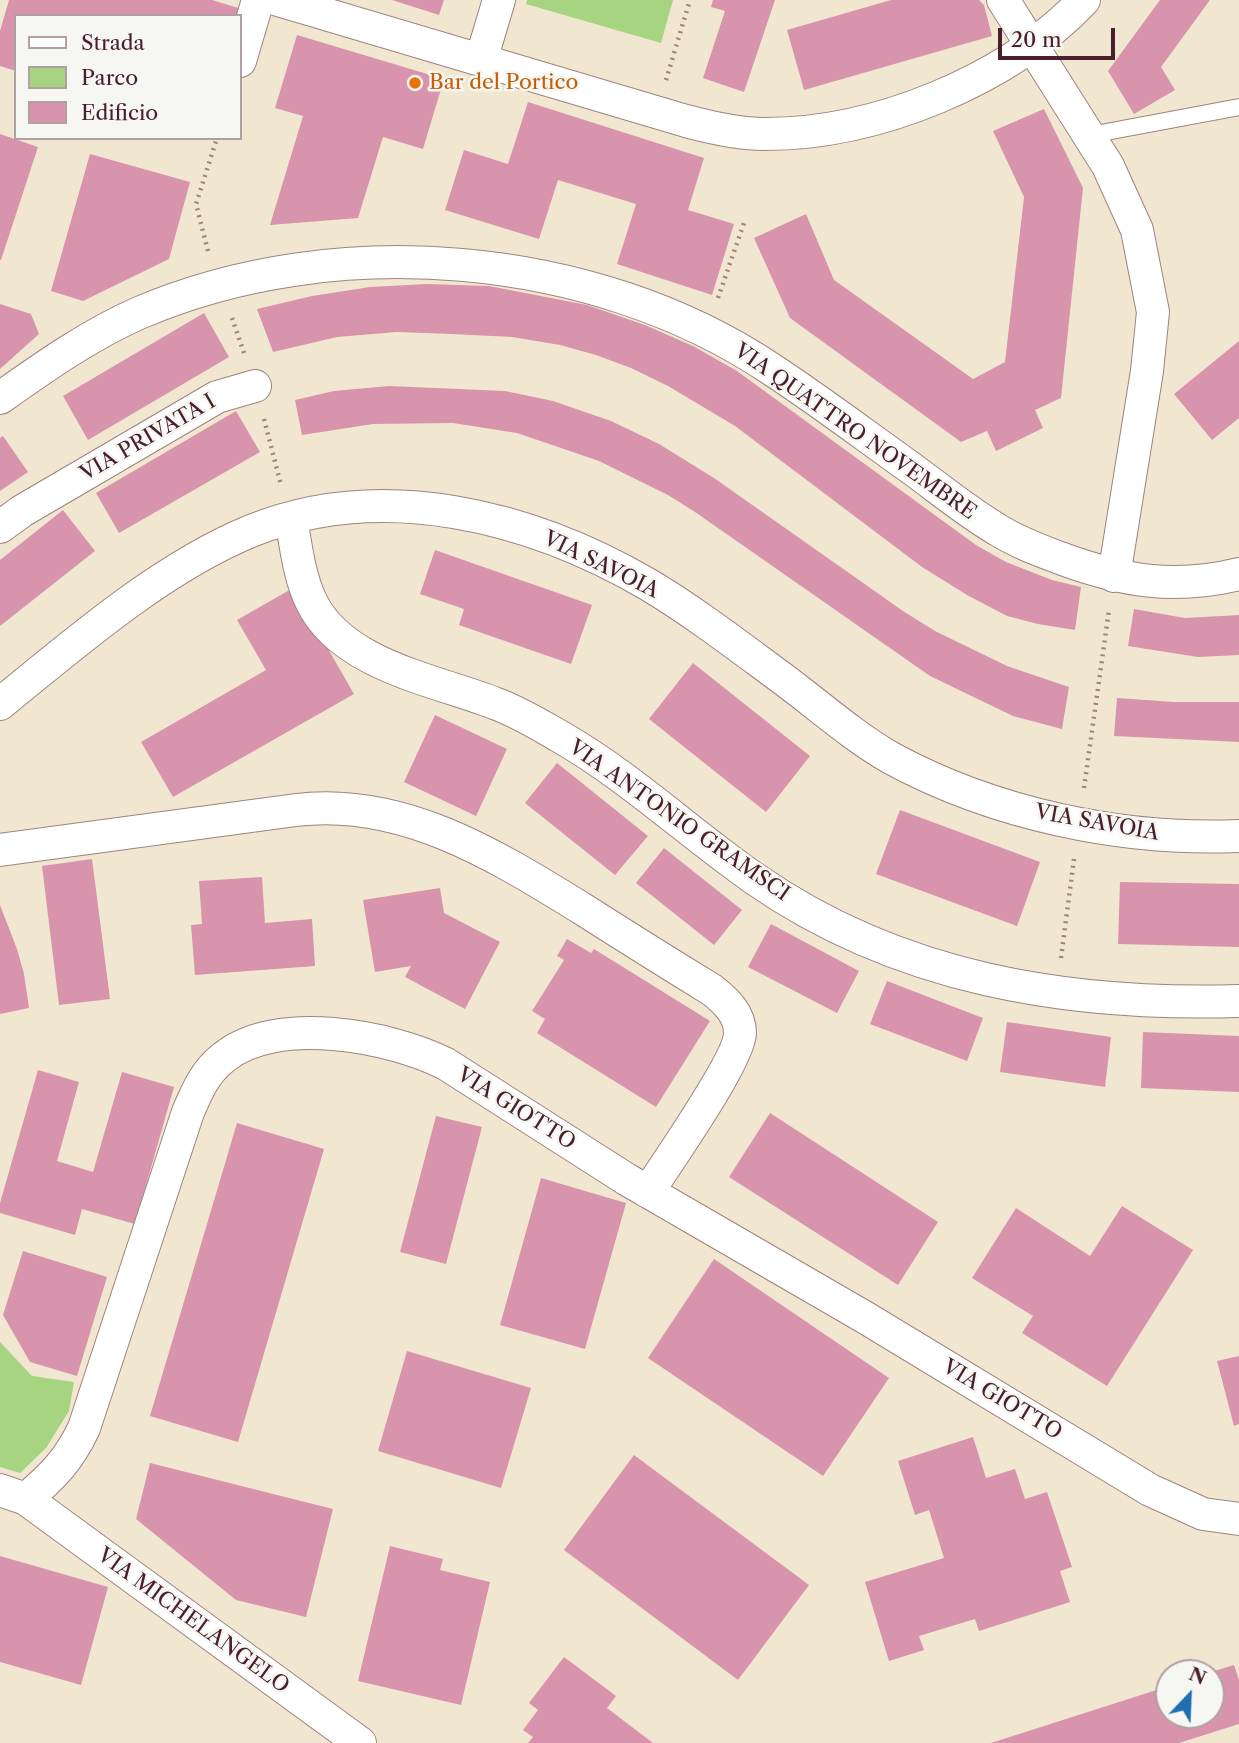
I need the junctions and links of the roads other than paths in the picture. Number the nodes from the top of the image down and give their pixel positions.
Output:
1 (258, 0) edge
2 (278, 0) edge
3 (499, 0) edge
4 (1003, 0) edge
5 (1084, 0) edge
6 (1032, 44) junction
7 (242, 54) edge
8 (481, 60) junction
9 (1239, 107) edge
10 (1090, 135) junction
11 (255, 386) road end
12 (0, 398) edge
13 (291, 519) junction
14 (0, 527) edge
15 (1239, 574) edge
16 (1114, 576) junction
17 (0, 704) edge
18 (1239, 836) edge
19 (0, 850) edge
20 (1239, 1001) edge
21 (648, 1192) junction
22 (13, 1495) edge
23 (1239, 1519) edge
24 (360, 1743) edge

1 - 7 street
2 - 8 street
3 - 8 street
4 - 6 street
5 - 6 street
6 - 8 street
6 - 10 street
9 - 10 lane
10 - 16 street
11 - 14 street, VIA PRIVATA I
12 - 16 street, VIA QUATTRO NOVEMBRE
13 - 17 street, VIA SAVOIA
13 - 18 street, VIA SAVOIA
13 - 20 street, VIA ANTONIO GRAMSCI
15 - 16 street, VIA QUATTRO NOVEMBRE
19 - 21 street
21 - 22 street, VIA GIOTTO
21 - 23 street, VIA GIOTTO
22 - 24 street, VIA MICHELANGELO

